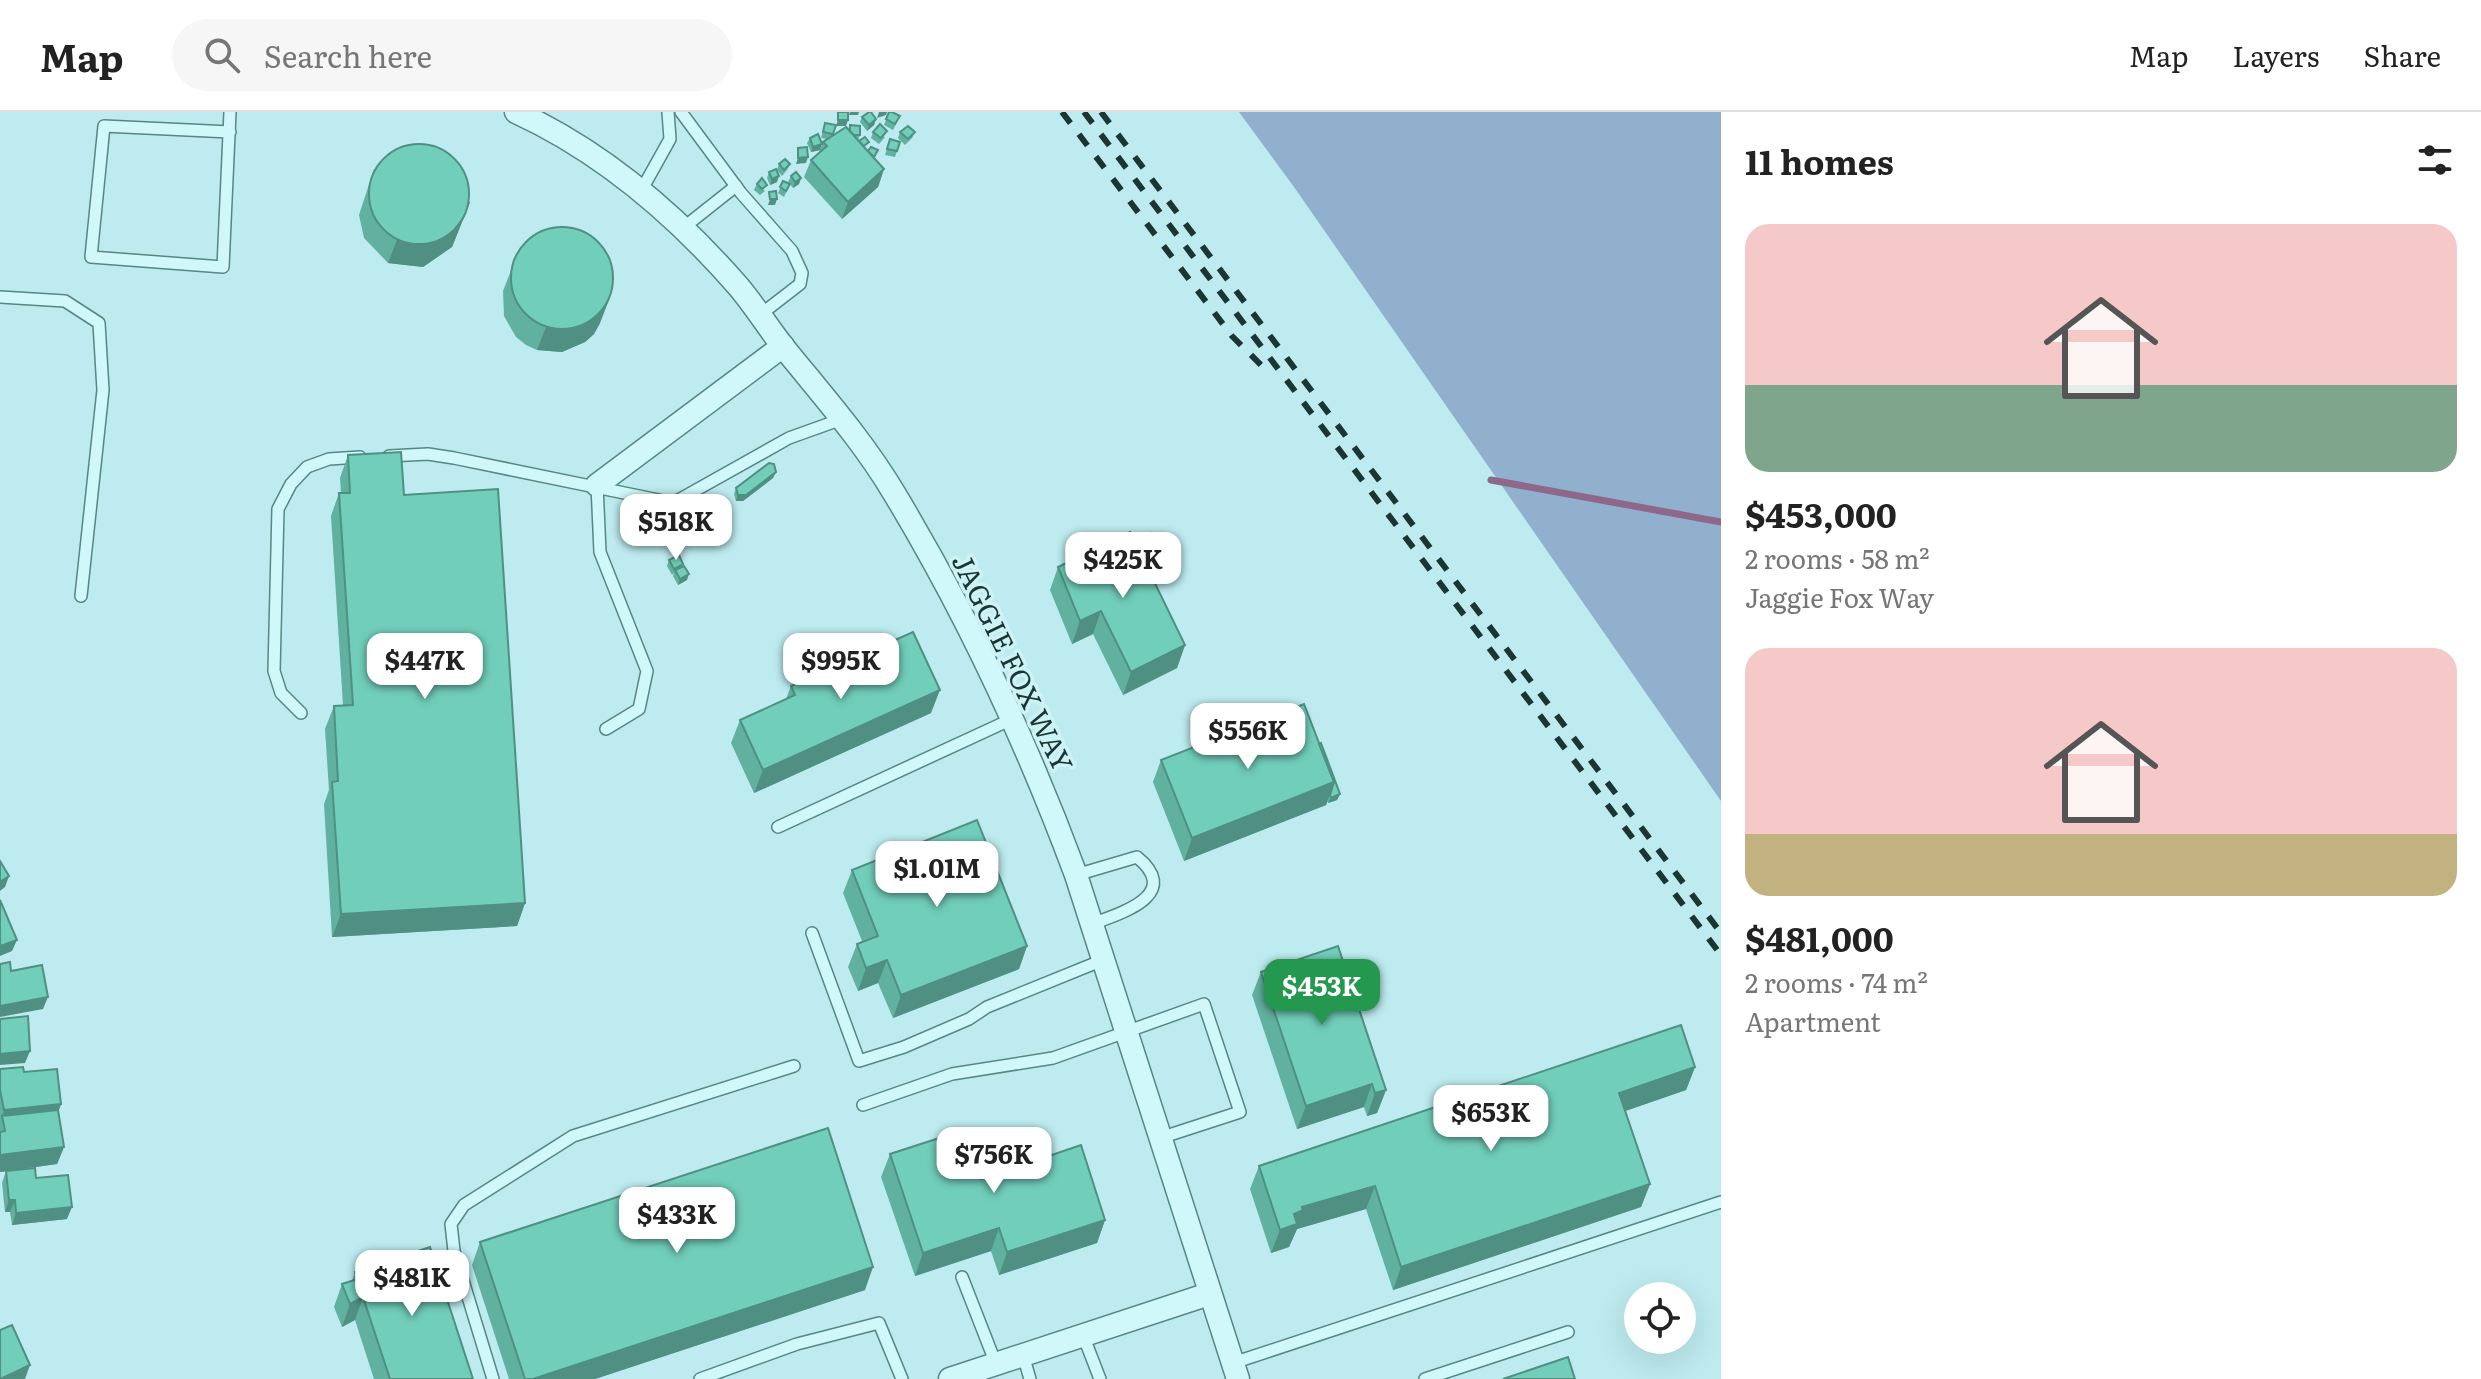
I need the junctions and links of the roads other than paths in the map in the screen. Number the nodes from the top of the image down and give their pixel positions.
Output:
1 (230, 112) edge
2 (516, 112) edge
3 (668, 112) edge
4 (681, 112) edge
5 (230, 132) junction
6 (736, 186) junction
7 (641, 191) junction
8 (683, 228) junction
9 (0, 297) edge
10 (760, 315) junction
11 (783, 346) junction
12 (842, 419) junction
13 (597, 485) junction
14 (81, 596) dead end
15 (301, 713) dead end
16 (1012, 719) junction
17 (606, 729) dead end
18 (778, 827) dead end
19 (1076, 875) junction
20 (1092, 924) junction
21 (812, 933) dead end
22 (1103, 960) junction
23 (1125, 1030) junction
24 (794, 1066) dead end
25 (863, 1105) dead end
26 (1160, 1138) junction
27 (1721, 1202) edge
28 (962, 1277) dead end
29 (1209, 1294) junction
30 (1568, 1332) dead end
31 (1083, 1335) junction
32 (1023, 1355) junction
33 (996, 1364) junction
34 (1235, 1371) edge
35 (493, 1379) edge
36 (700, 1379) edge
37 (902, 1379) edge
38 (950, 1379) edge
39 (1030, 1379) edge
40 (1100, 1379) edge
41 (1425, 1379) edge

1 - 5 lane
2 - 7 street, JAGGIE FOX WAY
3 - 7 lane
4 - 6 lane
5 - 5 lane
6 - 8 lane
6 - 10 lane
7 - 8 street, JAGGIE FOX WAY
8 - 10 street, JAGGIE FOX WAY
9 - 14 lane
10 - 11 street, JAGGIE FOX WAY
11 - 12 street, JAGGIE FOX WAY
11 - 13 street
12 - 13 lane
12 - 16 street, JAGGIE FOX WAY
13 - 15 lane
13 - 17 lane
16 - 18 lane
16 - 19 street, JAGGIE FOX WAY
19 - 20 street, JAGGIE FOX WAY
19 - 20 lane
20 - 22 street, JAGGIE FOX WAY
21 - 22 lane
22 - 23 street, JAGGIE FOX WAY
23 - 25 lane
23 - 26 street, JAGGIE FOX WAY
23 - 26 lane
24 - 35 lane
26 - 29 street, JAGGIE FOX WAY
27 - 34 lane
28 - 33 lane
29 - 31 street
29 - 34 street, JAGGIE FOX WAY
30 - 41 lane
31 - 32 street
31 - 40 lane
32 - 33 street
32 - 39 lane
33 - 38 street
36 - 37 lane

